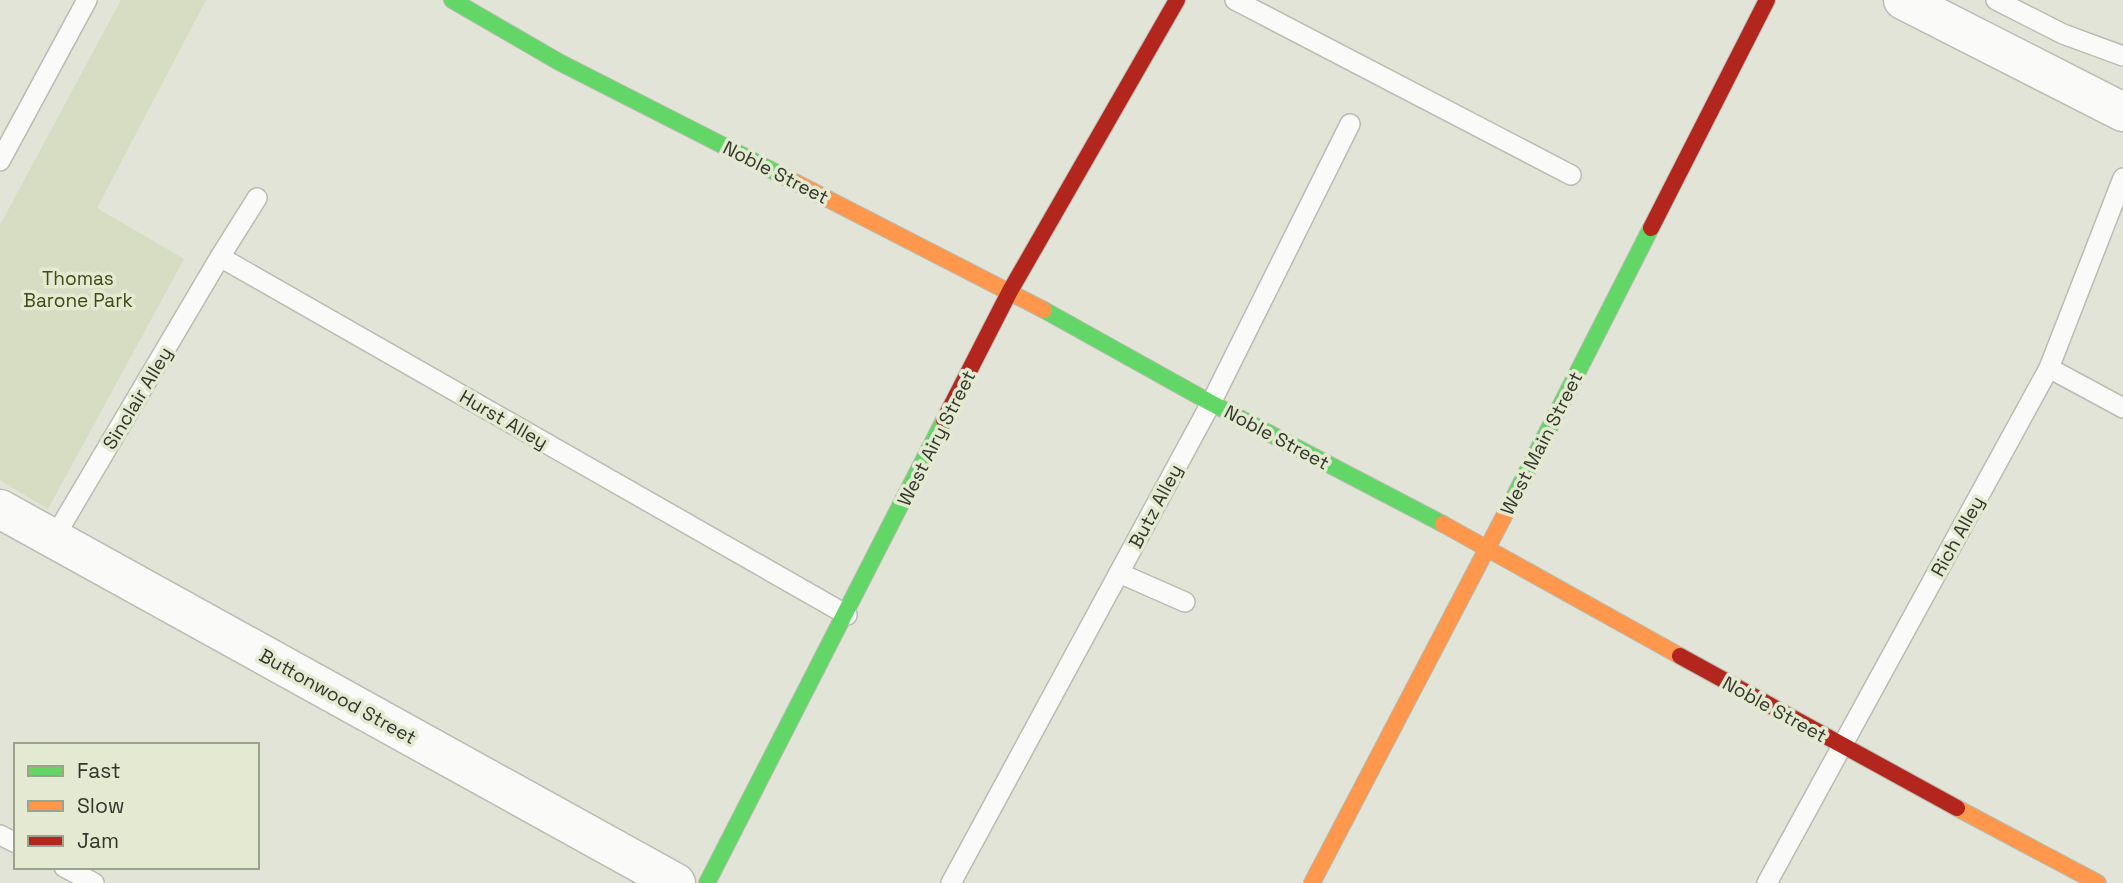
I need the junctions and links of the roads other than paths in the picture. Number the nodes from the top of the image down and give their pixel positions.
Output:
1 (87, 0) edge
2 (452, 0) edge
3 (1177, 0) edge
4 (1235, 0) edge
5 (1767, 0) edge
6 (1903, 0) edge
7 (1996, 0) edge
8 (2123, 56) edge
9 (2123, 112) edge
10 (1350, 124) dead end
11 (0, 161) edge
12 (1571, 175) dead end
13 (2123, 178) edge
14 (257, 198) dead end
15 (220, 257) junction
16 (1010, 291) junction
17 (2049, 368) junction
18 (1211, 403) junction
19 (2123, 408) edge
20 (0, 509) edge
21 (54, 538) junction
22 (1488, 548) junction
23 (1119, 573) junction
24 (1185, 602) dead end
25 (847, 615) junction
26 (1840, 746) junction
27 (68, 869) edge
28 (94, 883) edge
29 (676, 883) edge
30 (707, 883) edge
31 (951, 883) edge
32 (1312, 883) edge
33 (1767, 883) edge
34 (2098, 883) edge

1 - 11 lane
2 - 16 main road, Noble Street
3 - 16 main road, West Airy Street
4 - 12 lane
5 - 22 main road, West Main Street
6 - 9 street
7 - 8 lane
10 - 18 lane, Butz Alley
13 - 17 lane, Rich Alley
14 - 15 lane
15 - 21 lane, Sinclair Alley
15 - 25 lane, Hurst Alley
16 - 18 main road, Noble Street
16 - 25 main road, West Airy Street
17 - 19 lane
17 - 26 lane, Rich Alley
18 - 22 main road, Noble Street
18 - 23 lane, Butz Alley
20 - 21 street, Buttonwood Street
21 - 29 street, Buttonwood Street
22 - 26 main road, Noble Street
22 - 32 main road, West Main Street
23 - 24 lane
23 - 31 lane, Butz Alley
25 - 30 main road, West Airy Street
26 - 33 lane, Rich Alley
26 - 34 main road, Noble Street
27 - 28 lane

